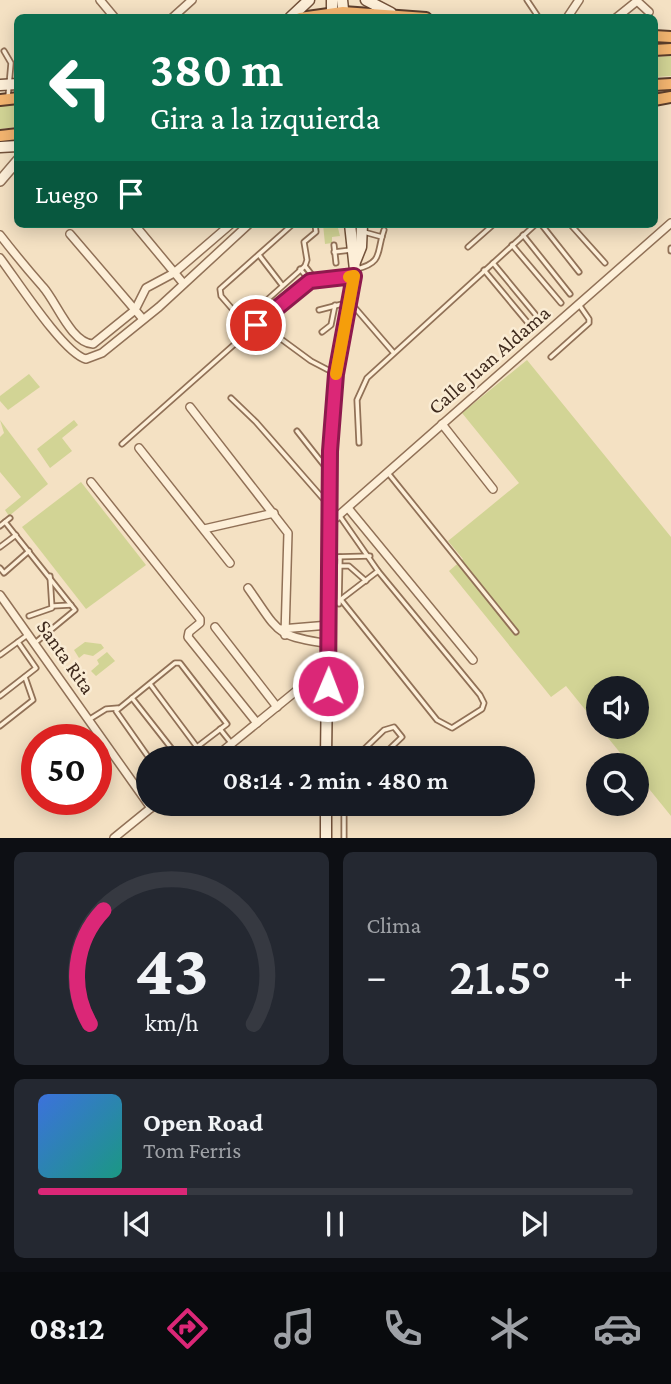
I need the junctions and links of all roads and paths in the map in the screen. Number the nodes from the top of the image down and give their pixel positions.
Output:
1 (100, 0) edge
2 (192, 0) edge
3 (309, 0) edge
4 (366, 0) edge
5 (649, 12) dead end
6 (391, 13) junction
7 (112, 14) edge
8 (176, 14) edge
9 (294, 14) edge
10 (364, 14) edge
11 (398, 14) edge
12 (621, 14) edge
13 (4, 51) dead end
14 (9, 84) edge
15 (9, 99) edge
16 (14, 165) edge
17 (0, 181) edge
18 (671, 223) edge
19 (137, 228) edge
20 (226, 228) edge
21 (245, 228) edge
22 (288, 228) edge
23 (316, 228) edge
24 (350, 228) edge
25 (363, 228) edge
26 (489, 228) edge
27 (533, 228) edge
28 (541, 228) edge
29 (574, 228) edge
30 (384, 230) dead end
31 (70, 234) dead end
32 (0, 235) edge
33 (523, 235) junction
34 (382, 237) junction
35 (334, 245) dead end
36 (512, 245) junction
37 (468, 247) dead end
38 (353, 249) junction
39 (334, 252) junction
40 (259, 254) junction
41 (0, 258) edge
42 (336, 263) dead end
43 (493, 263) junction
44 (605, 263) dead end
45 (305, 266) junction
46 (300, 269) junction
47 (355, 270) junction
48 (484, 270) junction
49 (579, 272) dead end
50 (174, 273) junction
51 (34, 280) junction
52 (312, 280) junction
53 (183, 283) junction
54 (282, 285) junction
55 (24, 288) junction
56 (570, 294) dead end
57 (350, 302) junction
58 (561, 303) dead end
59 (335, 304) junction
60 (578, 304) junction
61 (53, 305) junction
62 (135, 310) junction
63 (319, 310) dead end
64 (42, 314) junction
65 (142, 318) junction
66 (540, 320) dead end
67 (533, 329) dead end
68 (322, 331) dead end
69 (277, 336) dead end
70 (393, 352) junction
71 (551, 357) dead end
72 (336, 374) junction
73 (231, 398) dead end
74 (190, 407) dead end
75 (442, 424) junction
76 (297, 431) dead end
77 (359, 443) dead end
78 (122, 444) dead end
79 (139, 448) dead end
80 (388, 472) junction
81 (330, 473) junction
82 (91, 482) dead end
83 (493, 489) dead end
84 (330, 507) junction
85 (348, 508) junction
86 (274, 513) junction
87 (339, 515) junction
88 (10, 518) dead end
89 (5, 522) junction
90 (330, 523) junction
91 (0, 526) edge
92 (204, 529) junction
93 (16, 535) junction
94 (0, 547) edge
95 (30, 551) junction
96 (370, 556) junction
97 (335, 561) junction
98 (230, 563) dead end
99 (0, 568) edge
100 (379, 571) junction
101 (49, 575) junction
102 (366, 581) junction
103 (248, 588) dead end
104 (0, 595) edge
105 (71, 604) junction
106 (337, 604) junction
107 (3, 606) edge
108 (53, 606) junction
109 (29, 616) dead end
110 (329, 625) junction
111 (215, 627) dead end
112 (302, 627) junction
113 (282, 631) junction
114 (516, 632) dead end
115 (28, 634) junction
116 (304, 640) junction
117 (18, 642) junction
118 (34, 643) junction
119 (329, 644) junction
120 (0, 655) edge
121 (473, 660) dead end
122 (329, 664) junction
123 (25, 677) junction
124 (149, 684) junction
125 (0, 696) edge
126 (132, 698) junction
127 (277, 707) junction
128 (120, 708) junction
129 (89, 720) junction
130 (257, 723) junction
131 (0, 726) edge
132 (220, 729) junction
133 (232, 744) junction
134 (140, 746) edge
135 (170, 746) edge
136 (230, 746) edge
137 (326, 746) edge
138 (367, 746) edge
139 (393, 746) edge
140 (136, 782) edge
141 (142, 816) edge
142 (326, 816) edge
143 (344, 816) edge
144 (114, 838) edge
145 (326, 838) edge
146 (344, 838) edge

1 - 7 street
2 - 8 street
3 - 9 main road
4 - 6 main road
5 - 12 street
6 - 10 highway
6 - 11 highway
13 - 14 lane
14 - 15 lane
16 - 17 street
18 - 60 street, Calle Juan Aldama
19 - 50 street
20 - 50 street
21 - 53 street
22 - 40 lane
23 - 45 lane
24 - 38 main road
25 - 34 lane
25 - 47 main road
26 - 37 lane
27 - 33 lane
28 - 49 lane
29 - 44 lane
30 - 34 lane
31 - 62 street
32 - 51 street
33 - 36 lane
33 - 56 lane
34 - 47 lane
35 - 39 lane
36 - 43 lane
36 - 58 lane
38 - 39 lane
38 - 47 main road
39 - 42 lane
40 - 54 lane
40 - 54 lane
41 - 55 street
43 - 48 lane
43 - 66 lane
45 - 46 lane
45 - 52 lane
46 - 52 lane
46 - 54 lane
47 - 52 lane
47 - 57 main road
48 - 67 lane
48 - 70 lane
50 - 53 street
50 - 62 street
51 - 55 street
51 - 61 street
52 - 78 lane
53 - 65 street
55 - 64 street
57 - 59 lane
57 - 70 lane
57 - 72 main road
59 - 63 lane
59 - 68 lane
60 - 71 lane
60 - 75 street, Calle Juan Aldama
61 - 62 street
61 - 64 street
62 - 65 street
64 - 65 street
69 - 72 lane
70 - 77 lane
72 - 81 main road
73 - 84 lane
74 - 86 street
75 - 80 street, Calle Juan Aldama
75 - 83 street
76 - 81 lane
79 - 92 street
80 - 85 street, Calle Juan Aldama
80 - 114 lane
81 - 84 main road
82 - 130 street
84 - 90 main road
85 - 87 street, Calle Juan Aldama
85 - 121 street
86 - 92 street
86 - 113 street
87 - 90 street, Calle Juan Aldama
87 - 96 lane
88 - 89 lane
89 - 91 lane
89 - 93 lane
90 - 97 main road
92 - 98 street
93 - 94 lane
93 - 95 lane
95 - 99 lane
95 - 101 lane
96 - 97 lane
96 - 100 lane
97 - 102 lane
97 - 106 main road
100 - 102 lane
100 - 106 lane
101 - 105 lane
101 - 108 lane
102 - 106 lane
103 - 113 street
104 - 107 street, Santa Rita
105 - 108 lane
105 - 118 lane
106 - 110 main road
107 - 115 street, Santa Rita
108 - 109 lane
110 - 112 street
110 - 119 main road
111 - 127 street
112 - 113 street
112 - 116 street
113 - 116 street
115 - 117 lane
115 - 118 street, Santa Rita
116 - 119 street
117 - 120 lane
117 - 123 lane
118 - 129 street, Santa Rita
119 - 122 main road
122 - 127 street
122 - 137 main road
123 - 125 lane
123 - 131 lane
124 - 126 lane
124 - 132 lane
124 - 132 lane
126 - 128 lane
126 - 135 lane
127 - 130 street
128 - 129 lane
128 - 134 lane
129 - 140 street, Santa Rita
130 - 133 street
132 - 133 lane
133 - 136 street
138 - 139 lane
141 - 144 street
142 - 145 main road
143 - 146 lane

